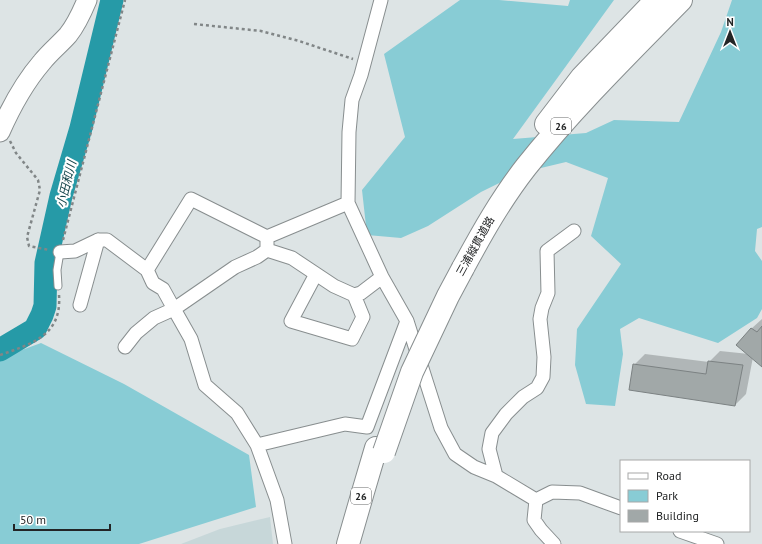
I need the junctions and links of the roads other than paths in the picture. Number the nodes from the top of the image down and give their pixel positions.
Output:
1 (86, 0) edge
2 (381, 0) edge
3 (656, 0) edge
4 (681, 0) edge
5 (3, 135) edge
6 (348, 203) junction
7 (574, 231) dead end
8 (98, 240) junction
9 (267, 244) junction
10 (60, 252) joint
11 (459, 266) junction
12 (147, 270) junction
13 (316, 274) junction
14 (382, 277) junction
15 (58, 286) road end
16 (354, 295) junction
17 (80, 305) dead end
18 (174, 309) junction
19 (407, 321) junction
20 (125, 348) dead end
21 (257, 445) junction
22 (380, 450) junction
23 (496, 476) junction
24 (536, 500) junction
25 (620, 508) edge
26 (683, 532) edge
27 (285, 544) edge
28 (348, 544) edge
29 (356, 544) edge
30 (554, 544) edge
31 (717, 544) edge

1 - 5 street
2 - 6 street
3 - 11 highway, 三浦縦貫道路 / 26
4 - 11 highway, 三浦縦貫道路 / 26
6 - 9 street
6 - 14 street
7 - 23 street
8 - 10 street
8 - 12 street
8 - 17 street
9 - 12 street
9 - 13 street
9 - 18 street
10 - 15 lane
11 - 22 highway, 三浦縦貫道路 / 26
12 - 18 street
13 - 16 street
13 - 16 street
14 - 16 street
14 - 19 street
18 - 20 street
18 - 21 street
19 - 21 street
19 - 23 street
21 - 27 street
22 - 28 highway, 三浦縦貫道路 / 26
22 - 29 highway, 三浦縦貫道路 / 26
23 - 24 street
24 - 25 street
24 - 30 street
26 - 31 street

